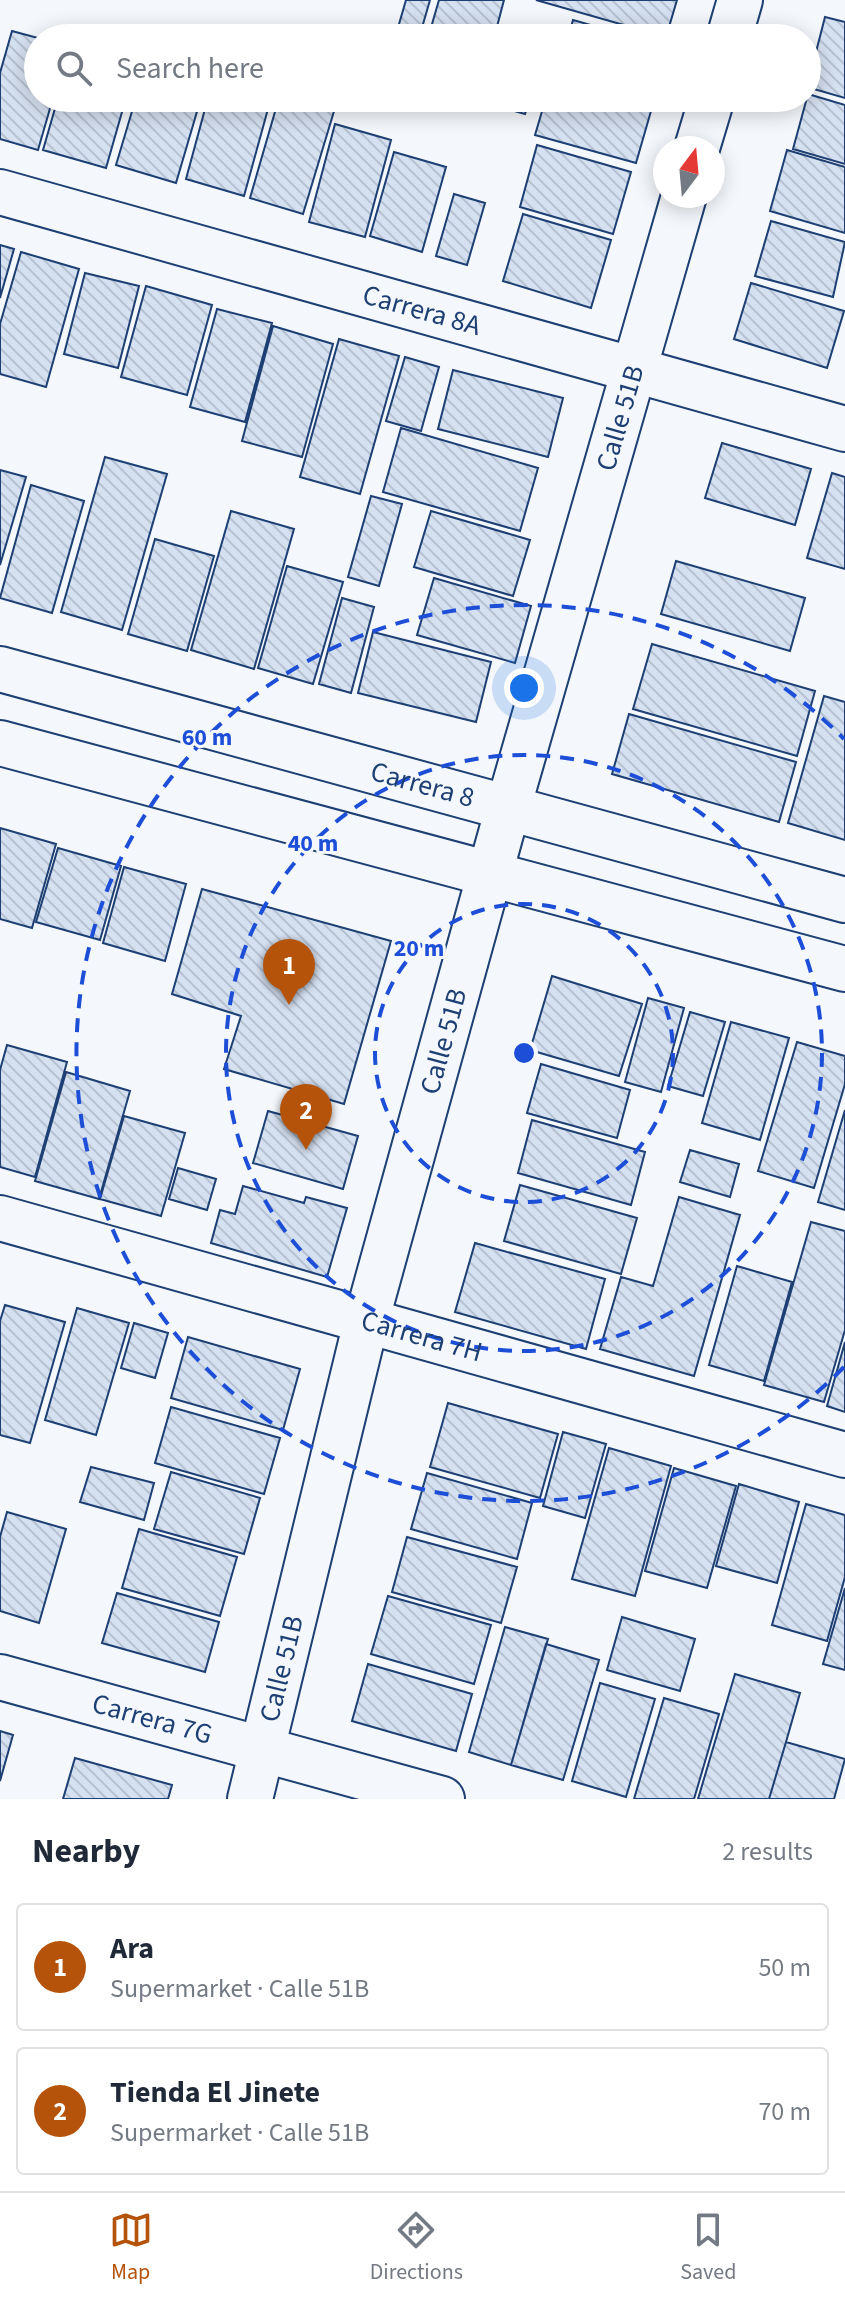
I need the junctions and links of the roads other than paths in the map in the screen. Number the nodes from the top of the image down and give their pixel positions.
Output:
1 (740, 0) edge
2 (733, 24) edge
3 (708, 112) edge
4 (701, 136) edge
5 (0, 192) edge
6 (681, 208) edge
7 (633, 371) junction
8 (845, 429) edge
9 (0, 669) edge
10 (0, 743) edge
11 (508, 808) junction
12 (490, 874) junction
13 (845, 900) edge
14 (845, 969) edge
15 (0, 1218) edge
16 (366, 1322) junction
17 (845, 1455) edge
18 (0, 1677) edge
19 (264, 1750) junction
20 (250, 1799) edge
21 (442, 1799) edge

1 - 2 street
3 - 4 street
5 - 7 street, Carrera 8A
6 - 7 street, Calle 51B
7 - 8 street, Carrera 8A
7 - 11 street, Calle 51B
9 - 11 street, Carrera 8
10 - 12 street
11 - 12 street, Calle 51B
11 - 13 street, Carrera 8
12 - 14 street
12 - 16 street, Calle 51B
15 - 16 street, Carrera 7H
16 - 17 street, Carrera 7H
16 - 19 street, Calle 51B
18 - 19 street, Carrera 7G
19 - 20 street, Calle 51B
19 - 21 street, Carrera 7G

